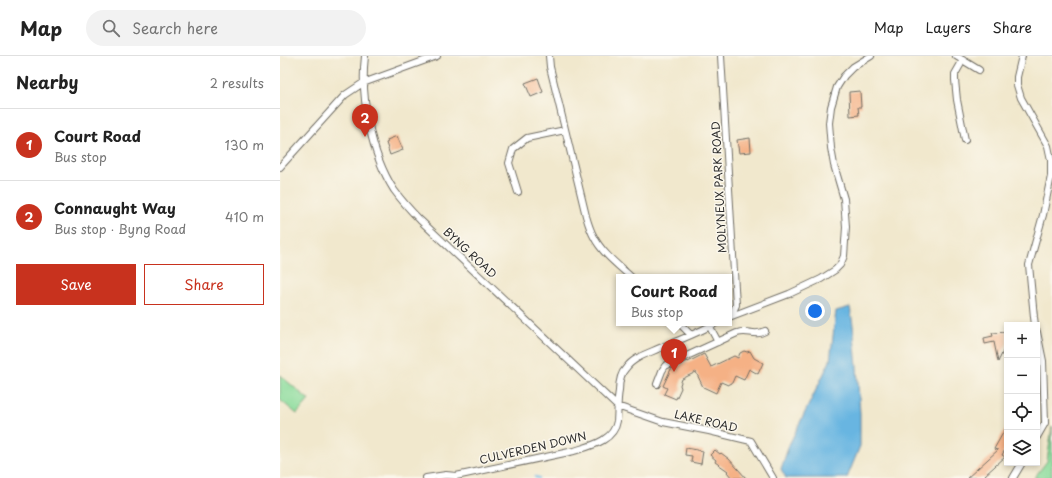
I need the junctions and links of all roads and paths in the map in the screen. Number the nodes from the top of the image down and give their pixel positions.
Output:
1 (365, 56) edge
2 (437, 56) edge
3 (549, 56) edge
4 (721, 56) edge
5 (871, 56) edge
6 (956, 56) edge
7 (1022, 56) edge
8 (963, 60) junction
9 (979, 70) dead end
10 (364, 83) junction
11 (565, 130) junction
12 (965, 140) dead end
13 (280, 167) edge
14 (518, 192) dead end
15 (628, 274) edge
16 (732, 312) edge
17 (732, 315) edge
18 (1035, 322) edge
19 (682, 326) edge
20 (710, 327) joint
21 (765, 331) dead end
22 (692, 335) junction
23 (718, 342) junction
24 (1040, 346) edge
25 (657, 384) dead end
26 (617, 406) junction
27 (1040, 432) edge
28 (1020, 466) edge
29 (446, 476) edge
30 (426, 478) edge
31 (773, 478) edge
32 (1013, 478) edge

1 - 10 street, BYNG ROAD
2 - 10 street
3 - 11 street
4 - 16 street, MOLYNEUX PARK ROAD
5 - 17 street
6 - 8 street
7 - 18 street
8 - 9 street
8 - 12 street
10 - 13 street
10 - 26 street, BYNG ROAD
11 - 14 street
11 - 15 street
19 - 22 street
20 - 22 street
20 - 23 street
21 - 23 street
22 - 26 street, CULVERDEN DOWN
23 - 25 street
24 - 27 street
26 - 29 street, CULVERDEN DOWN
26 - 31 street, LAKE ROAD
28 - 32 street
29 - 30 street, CULVERDEN DOWN

